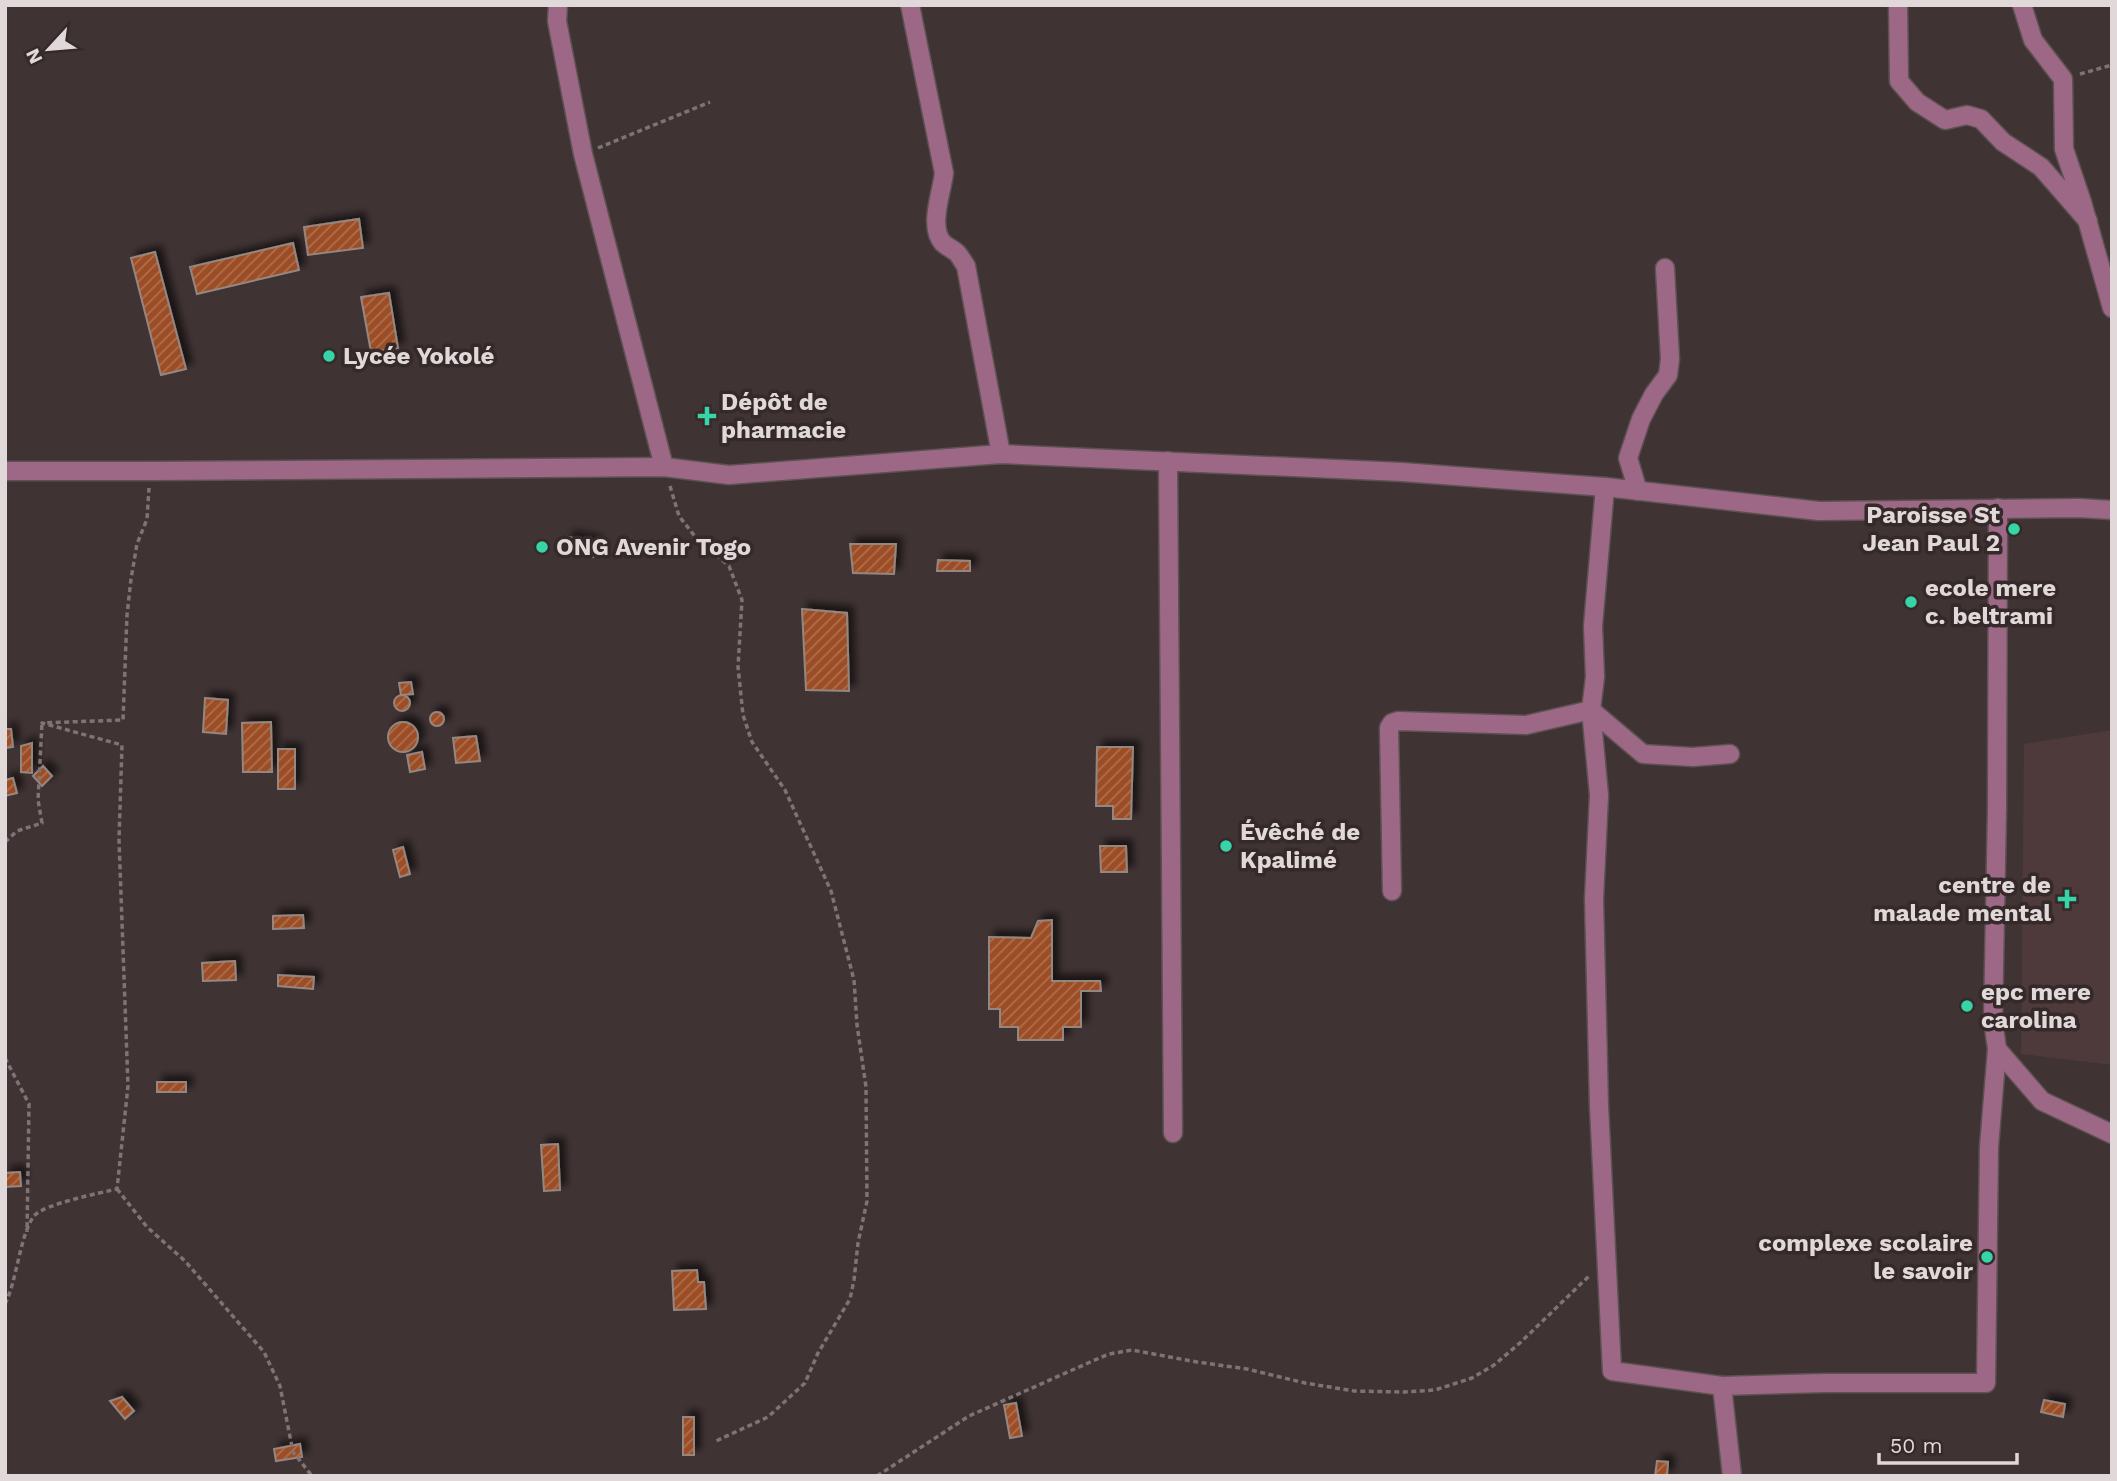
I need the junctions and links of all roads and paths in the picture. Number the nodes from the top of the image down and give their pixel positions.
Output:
1 (558, 5) edge
2 (910, 5) edge
3 (1898, 5) edge
4 (2022, 5) edge
5 (2112, 65) edge
6 (2063, 79) junction
7 (710, 102) dead end
8 (583, 154) junction
9 (2088, 221) junction
10 (1665, 268) dead end
11 (2112, 308) edge
12 (1001, 454) junction
13 (1168, 461) junction
14 (664, 467) junction
15 (5, 471) edge
16 (150, 471) junction
17 (1605, 487) junction
18 (1638, 491) junction
19 (1998, 508) junction
20 (2112, 510) edge
21 (1591, 710) junction
22 (42, 723) junction
23 (1730, 754) dead end
24 (5, 842) edge
25 (1392, 891) dead end
26 (1997, 1049) junction
27 (5, 1058) edge
28 (1173, 1133) dead end
29 (2112, 1134) edge
30 (117, 1189) junction
31 (26, 1234) junction
32 (1590, 1275) dead end
33 (5, 1304) edge
34 (1722, 1386) junction
35 (716, 1441) dead end
36 (312, 1476) edge
37 (877, 1476) edge
38 (1732, 1476) edge

1 - 8 street
2 - 12 street
3 - 9 street
4 - 6 street
5 - 6 path
6 - 9 street
7 - 8 path
8 - 14 street
9 - 11 street
10 - 18 street
12 - 13 street
12 - 14 street
13 - 17 street
13 - 28 street
14 - 16 street
14 - 35 path
15 - 16 street
16 - 22 path
17 - 18 street
17 - 21 street
18 - 19 street
19 - 20 street
19 - 26 street
21 - 23 street
21 - 25 street
21 - 34 street
22 - 24 path
22 - 30 path
26 - 29 street
26 - 34 street
27 - 31 path
30 - 31 path
30 - 36 path
31 - 33 path
32 - 37 path
34 - 38 street

